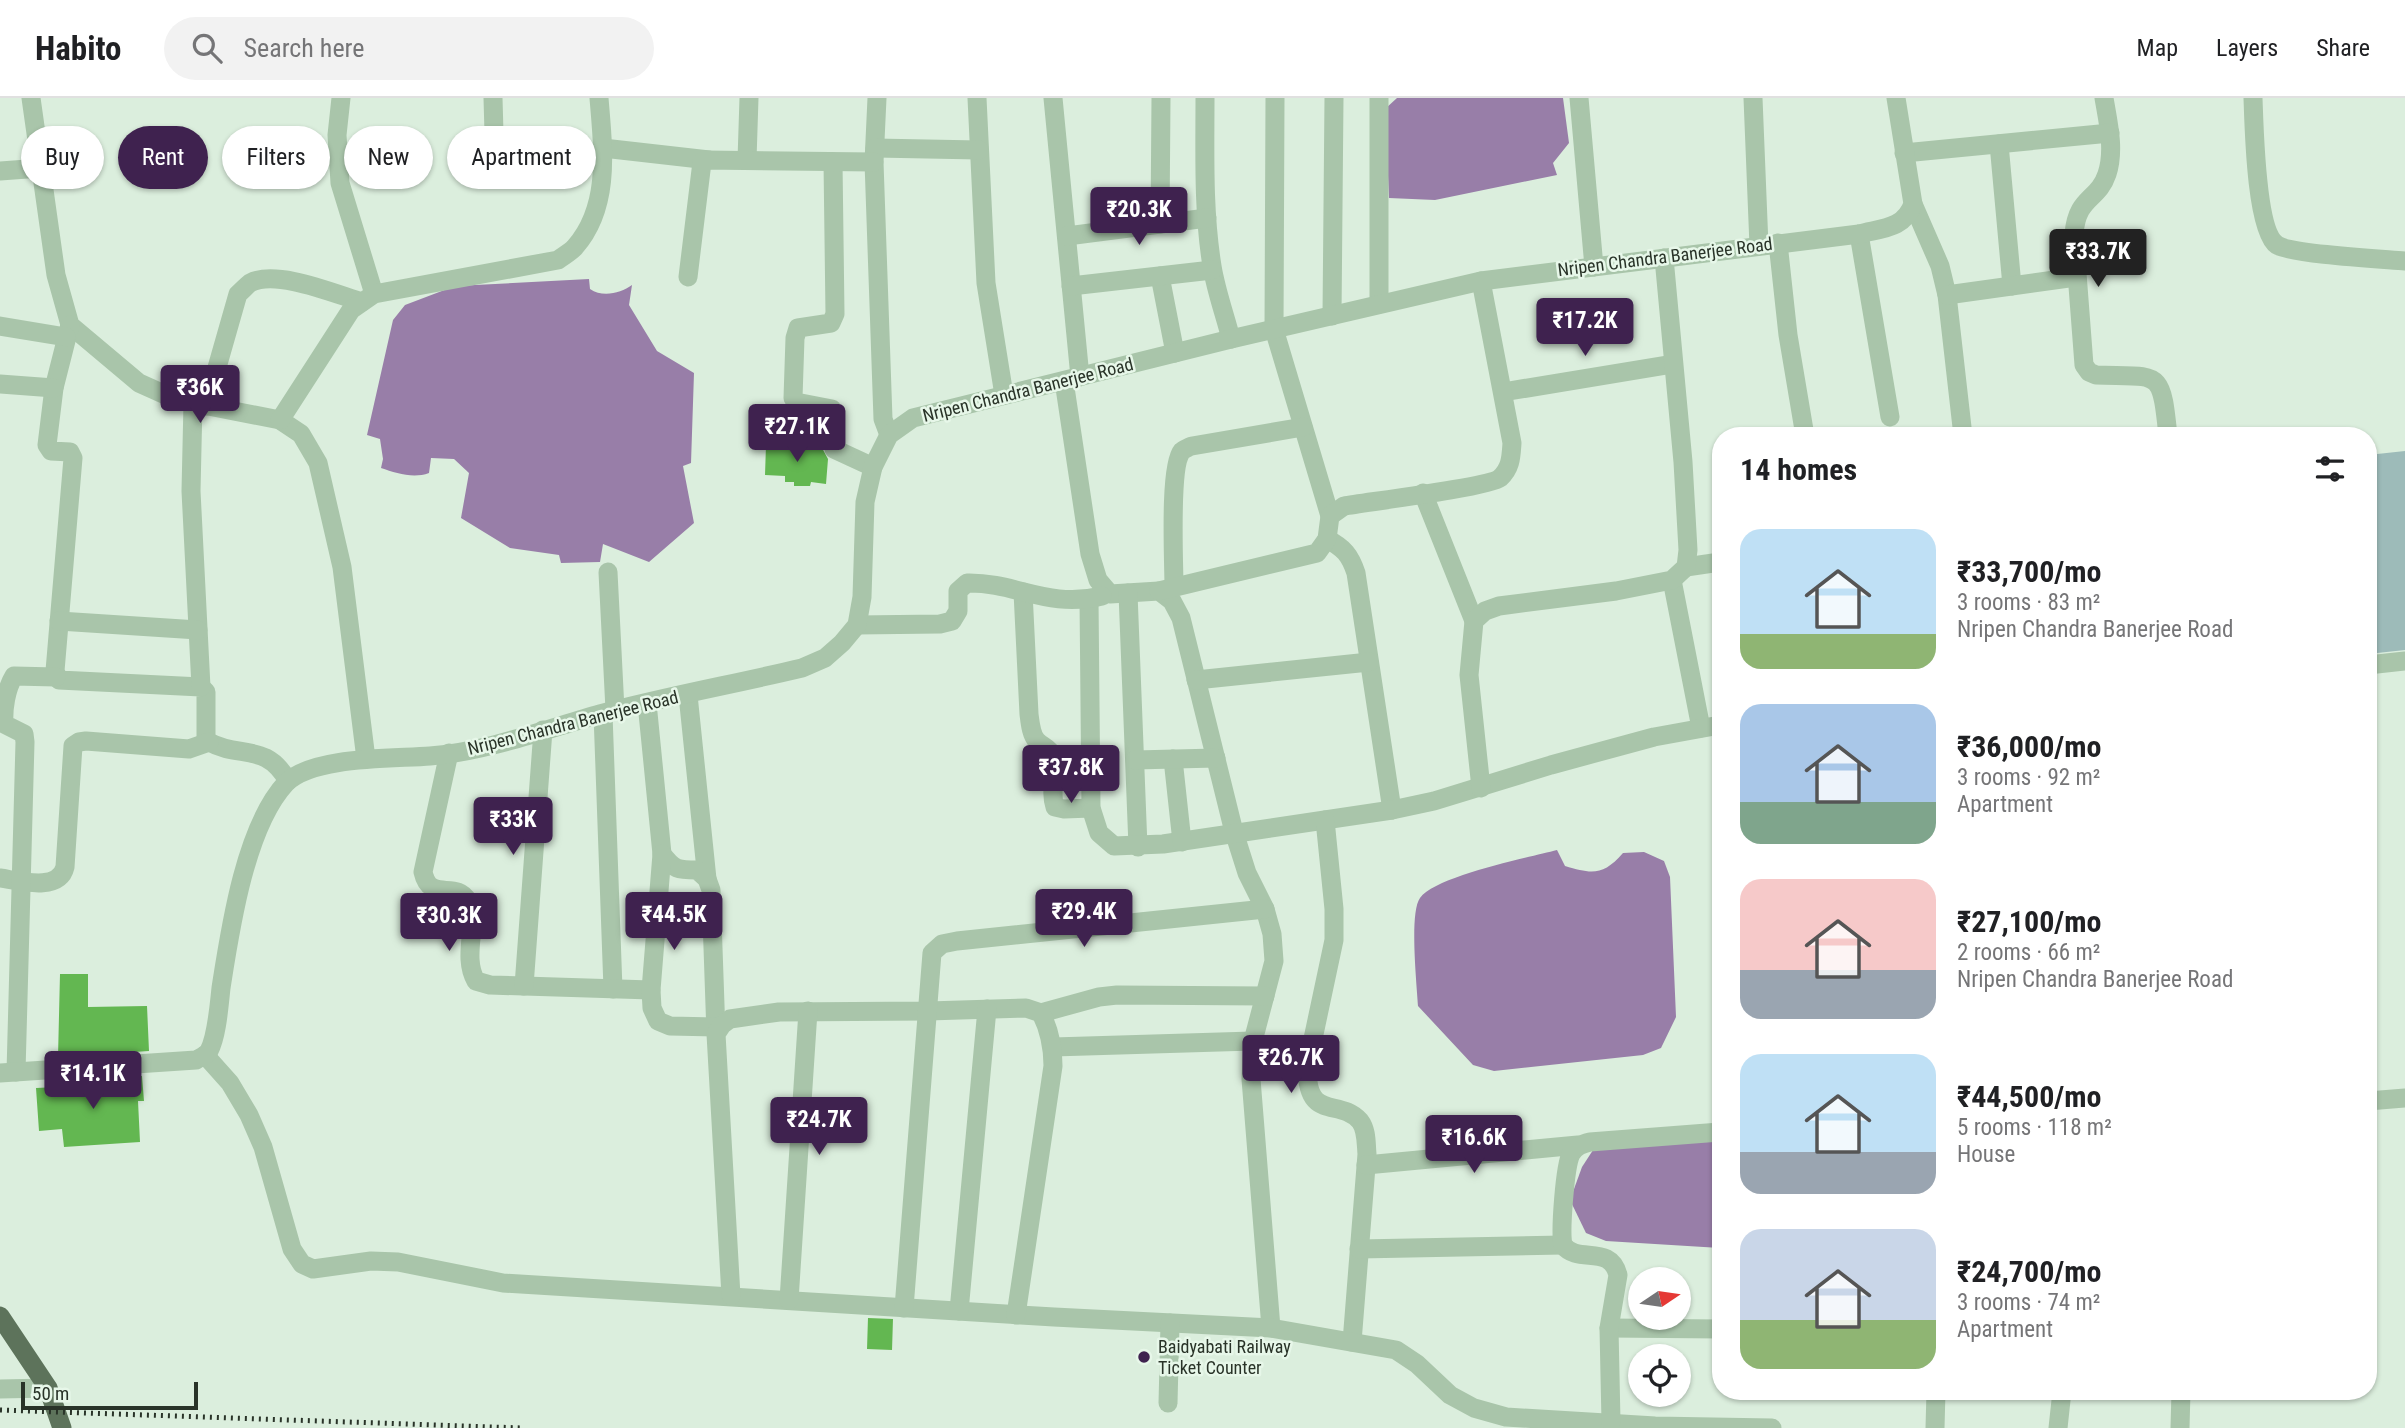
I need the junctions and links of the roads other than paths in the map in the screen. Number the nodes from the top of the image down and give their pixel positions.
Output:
1 (32, 98) edge
2 (341, 98) edge
3 (493, 98) edge
4 (599, 98) edge
5 (749, 98) edge
6 (877, 98) edge
7 (977, 98) edge
8 (1053, 98) edge
9 (1161, 98) edge
10 (1205, 98) edge
11 (1275, 98) edge
12 (1335, 98) edge
13 (1379, 98) edge
14 (1579, 98) edge
15 (1754, 98) edge
16 (1896, 98) edge
17 (2104, 98) edge
18 (2253, 98) edge
19 (36, 126) edge
20 (494, 126) edge
21 (2110, 133) junction
22 (1999, 144) junction
23 (603, 148) junction
24 (979, 150) junction
25 (1904, 153) junction
26 (875, 155) junction
27 (709, 160) junction
28 (747, 160) junction
29 (833, 162) junction
30 (21, 169) edge
31 (0, 171) edge
32 (44, 189) edge
33 (1913, 204) junction
34 (1207, 218) junction
35 (1160, 223) junction
36 (1859, 234) junction
37 (1067, 236) junction
38 (1769, 244) junction
39 (1664, 258) junction
40 (2405, 261) edge
41 (1594, 267) junction
42 (1212, 270) junction
43 (1160, 276) junction
44 (688, 277) dead end
45 (2076, 277) junction
46 (1481, 281) junction
47 (1071, 286) junction
48 (2012, 286) junction
49 (1947, 295) junction
50 (368, 298) junction
51 (1379, 304) junction
52 (1332, 316) junction
53 (0, 326) edge
54 (1274, 329) junction
55 (68, 331) junction
56 (1231, 339) junction
57 (1175, 354) junction
58 (1673, 364) junction
59 (1072, 379) junction
60 (0, 384) edge
61 (54, 388) junction
62 (1503, 392) junction
63 (1004, 395) junction
64 (200, 404) junction
65 (1890, 417) dead end
66 (280, 420) junction
67 (1303, 427) junction
68 (1803, 427) edge
69 (1962, 427) edge
70 (2167, 427) edge
71 (889, 435) junction
72 (873, 467) junction
73 (1423, 493) junction
74 (1330, 516) junction
75 (1327, 539) junction
76 (1712, 564) edge
77 (608, 572) dead end
78 (1679, 574) junction
79 (1167, 589) junction
80 (1023, 593) junction
81 (1119, 594) junction
82 (1089, 599) junction
83 (60, 621) junction
84 (1474, 621) junction
85 (857, 625) junction
86 (198, 630) junction
87 (1369, 662) junction
88 (2405, 662) edge
89 (2377, 664) edge
90 (57, 677) junction
91 (1196, 680) junction
92 (201, 687) junction
93 (688, 695) junction
94 (647, 703) junction
95 (609, 712) junction
96 (1710, 726) edge
97 (543, 730) junction
98 (209, 742) junction
99 (449, 753) junction
100 (366, 758) junction
101 (1216, 758) junction
102 (1173, 759) junction
103 (1135, 760) junction
104 (288, 782) junction
105 (1481, 788) junction
106 (1091, 808) junction
107 (1392, 810) junction
108 (1325, 820) junction
109 (1234, 832) junction
110 (1182, 842) junction
111 (1138, 847) junction
112 (662, 853) junction
113 (0, 878) edge
114 (708, 879) junction
115 (20, 881) junction
116 (1265, 909) junction
117 (524, 986) junction
118 (613, 989) junction
119 (651, 990) junction
120 (1265, 996) junction
121 (988, 1009) junction
122 (808, 1011) junction
123 (928, 1011) junction
124 (1041, 1013) junction
125 (716, 1030) junction
126 (1253, 1041) junction
127 (1053, 1047) junction
128 (205, 1055) junction
129 (8, 1073) edge
130 (2405, 1098) edge
131 (2377, 1100) edge
132 (1712, 1133) edge
133 (1578, 1145) junction
134 (1366, 1165) junction
135 (1563, 1245) junction
136 (1359, 1249) junction
137 (731, 1296) junction
138 (789, 1300) junction
139 (904, 1308) junction
140 (959, 1311) junction
141 (1016, 1315) junction
142 (0, 1316) edge
143 (1170, 1323) junction
144 (1271, 1328) junction
145 (1609, 1328) junction
146 (1712, 1329) edge
147 (1352, 1342) junction
148 (48, 1388) junction
149 (0, 1389) edge
150 (1937, 1400) edge
151 (2061, 1400) edge
152 (2182, 1400) edge
153 (1168, 1403) dead end
154 (1611, 1422) junction
155 (62, 1428) edge
156 (1772, 1428) edge
157 (1935, 1428) edge
158 (2058, 1428) edge
159 (2180, 1428) edge

1 - 19 street
2 - 50 street
3 - 20 street
4 - 23 street
5 - 28 street
6 - 26 street
7 - 24 street
8 - 37 street
9 - 35 street
10 - 34 street
11 - 54 street
12 - 52 street
13 - 51 street
14 - 41 street
15 - 38 street
16 - 25 street
17 - 21 street
18 - 40 street
21 - 22 street
21 - 45 street
22 - 25 street
22 - 48 street
23 - 27 street
23 - 50 street
24 - 26 street
24 - 63 street
25 - 33 street
26 - 29 street
26 - 71 street
27 - 28 street
27 - 44 street
28 - 29 street
29 - 72 street
30 - 31 street
32 - 55 street
33 - 36 street, Nripen Chandra Banerjee Road
33 - 49 street
34 - 35 street
34 - 42 street
35 - 37 street
36 - 38 street, Nripen Chandra Banerjee Road
36 - 65 street
37 - 47 street
38 - 39 street, Nripen Chandra Banerjee Road
38 - 68 street
39 - 41 street, Nripen Chandra Banerjee Road
39 - 58 street
41 - 46 street, Nripen Chandra Banerjee Road
42 - 43 street
42 - 56 street
43 - 47 street
43 - 57 street
45 - 48 street
45 - 70 street
46 - 51 street, Nripen Chandra Banerjee Road
46 - 62 street
47 - 59 street
48 - 49 street
49 - 69 street
50 - 64 street
50 - 66 street
51 - 52 street, Nripen Chandra Banerjee Road
52 - 54 street, Nripen Chandra Banerjee Road
53 - 55 street
54 - 56 street, Nripen Chandra Banerjee Road
54 - 67 street
55 - 61 street
55 - 64 street
56 - 57 street, Nripen Chandra Banerjee Road
57 - 59 street, Nripen Chandra Banerjee Road
58 - 62 street
58 - 78 street
59 - 63 street, Nripen Chandra Banerjee Road
59 - 81 street
60 - 61 street
61 - 83 street
62 - 73 street
63 - 71 street, Nripen Chandra Banerjee Road
64 - 66 street
64 - 86 street
66 - 100 street
67 - 74 street
67 - 79 street
71 - 72 street
72 - 85 street
73 - 74 street
73 - 84 street
74 - 75 street
75 - 79 street
75 - 87 street
76 - 78 street
77 - 95 street
78 - 84 street
78 - 96 street
79 - 81 street
79 - 91 street
80 - 82 street
80 - 85 street
80 - 106 street
81 - 82 street
81 - 103 street
82 - 106 street
83 - 86 street
83 - 90 street
84 - 105 street
85 - 93 street, Nripen Chandra Banerjee Road
86 - 92 street
87 - 91 street
87 - 107 street
88 - 89 street
90 - 92 street
90 - 115 street
91 - 101 street
92 - 98 street
93 - 94 street, Nripen Chandra Banerjee Road
93 - 114 street
94 - 95 street, Nripen Chandra Banerjee Road
94 - 112 street
95 - 97 street, Nripen Chandra Banerjee Road
95 - 118 street
96 - 105 street
97 - 99 street, Nripen Chandra Banerjee Road
97 - 117 street
98 - 104 street
98 - 115 street
99 - 100 street, Nripen Chandra Banerjee Road
99 - 117 street
100 - 104 street, Nripen Chandra Banerjee Road
101 - 102 street
101 - 109 street
102 - 103 street
102 - 110 street
103 - 111 street
104 - 128 street
105 - 107 street
106 - 111 street
107 - 108 street
108 - 109 street
108 - 134 street
109 - 110 street
109 - 116 street
110 - 111 street
112 - 114 street
112 - 119 street
113 - 115 street
114 - 125 street
115 - 129 street
116 - 120 street
116 - 123 street
117 - 118 street
118 - 119 street
119 - 125 street
120 - 124 street
120 - 126 street
121 - 123 street
121 - 124 street
121 - 140 street
122 - 123 street
122 - 125 street
122 - 138 street
123 - 139 street
124 - 127 street
125 - 137 street
126 - 127 street
126 - 144 street
127 - 141 street
128 - 129 street
128 - 137 street
130 - 131 street
132 - 133 street
133 - 134 street
133 - 135 street
134 - 136 street
135 - 136 street
135 - 145 street
136 - 147 street
137 - 138 street
138 - 139 street
139 - 140 street
140 - 141 street
141 - 143 street
142 - 148 main road
143 - 144 street
143 - 153 street
144 - 147 street
145 - 146 street
145 - 154 street
147 - 154 street
148 - 149 street
148 - 155 main road
150 - 157 street
151 - 158 street
152 - 159 street
154 - 156 street

